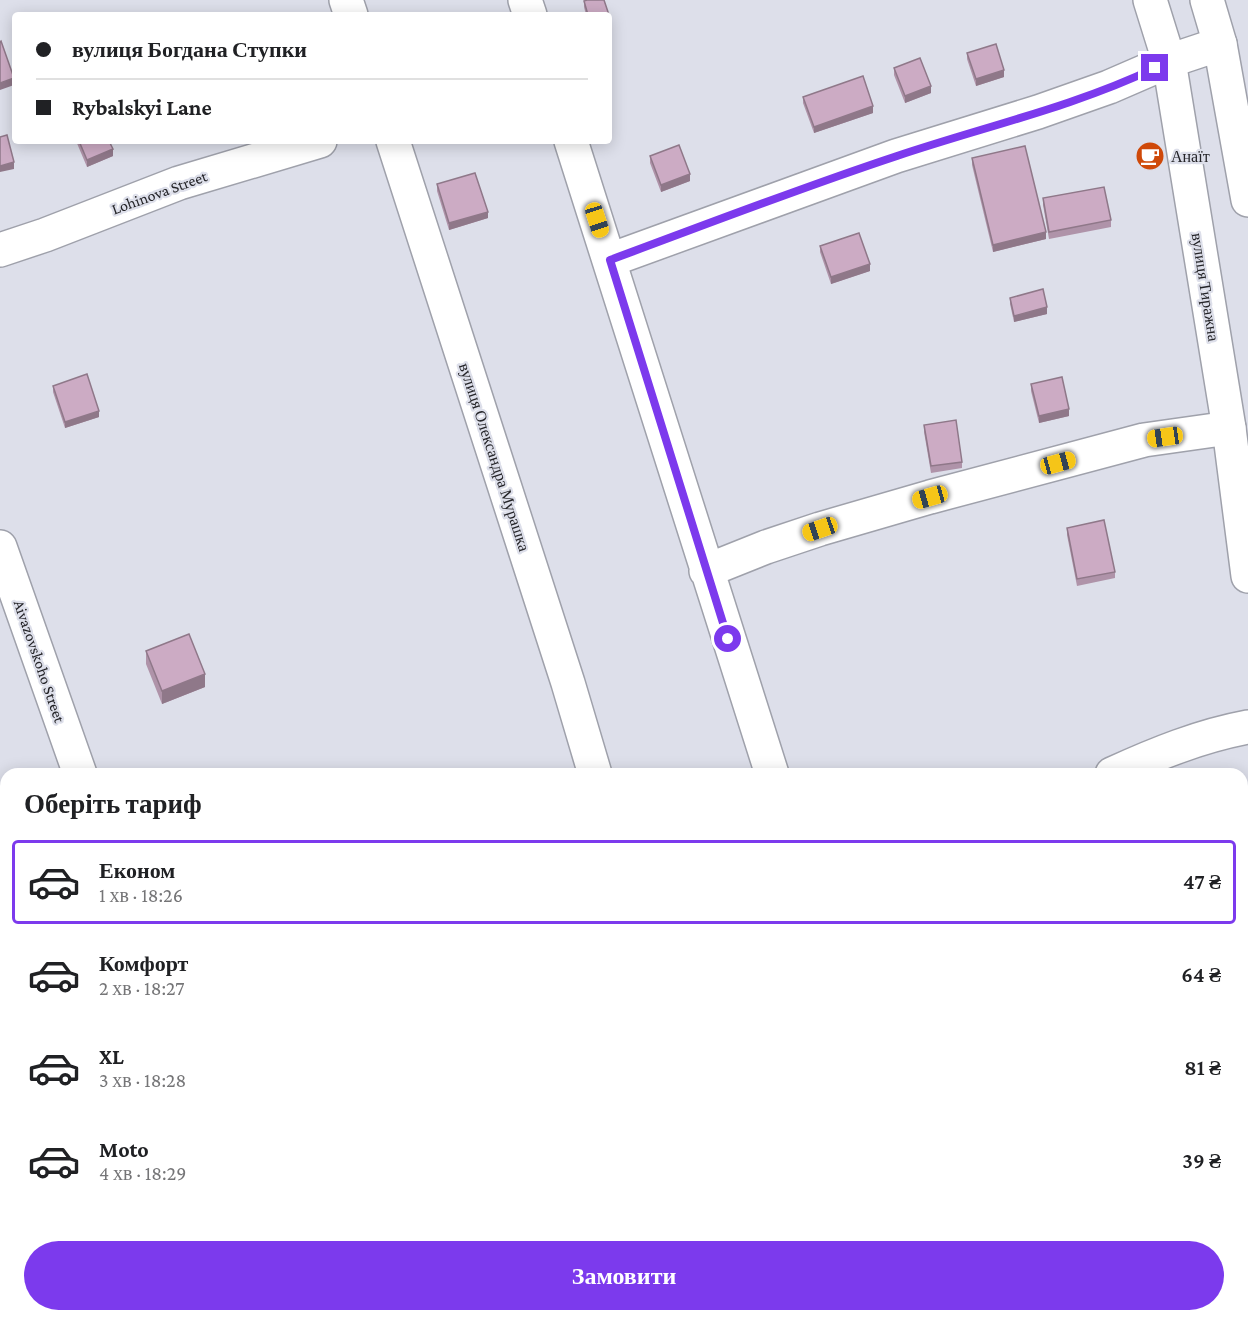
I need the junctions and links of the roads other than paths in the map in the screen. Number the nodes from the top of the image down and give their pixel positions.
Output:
1 (1150, 0) edge
2 (1207, 0) edge
3 (1220, 44) junction
4 (1169, 61) junction
5 (310, 144) edge
6 (394, 144) edge
7 (572, 144) edge
8 (1248, 200) edge
9 (0, 250) edge
10 (610, 260) junction
11 (1229, 428) junction
12 (3, 564) edge
13 (706, 571) junction
14 (1248, 576) edge
15 (1248, 727) edge
16 (78, 768) edge
17 (593, 768) edge
18 (769, 768) edge
19 (1125, 768) edge

1 - 4 street, вулиця Тиражна
2 - 3 street
3 - 4 street
3 - 8 street
4 - 10 street
4 - 11 street, вулиця Тиражна
5 - 9 street, Lohinova Street
6 - 17 street, вулиця Олександра Мурашка
7 - 10 street
10 - 13 street
11 - 13 street
11 - 14 street, вулиця Тиражна
12 - 16 street, Aivazovskoho Street
13 - 18 street
15 - 19 street

